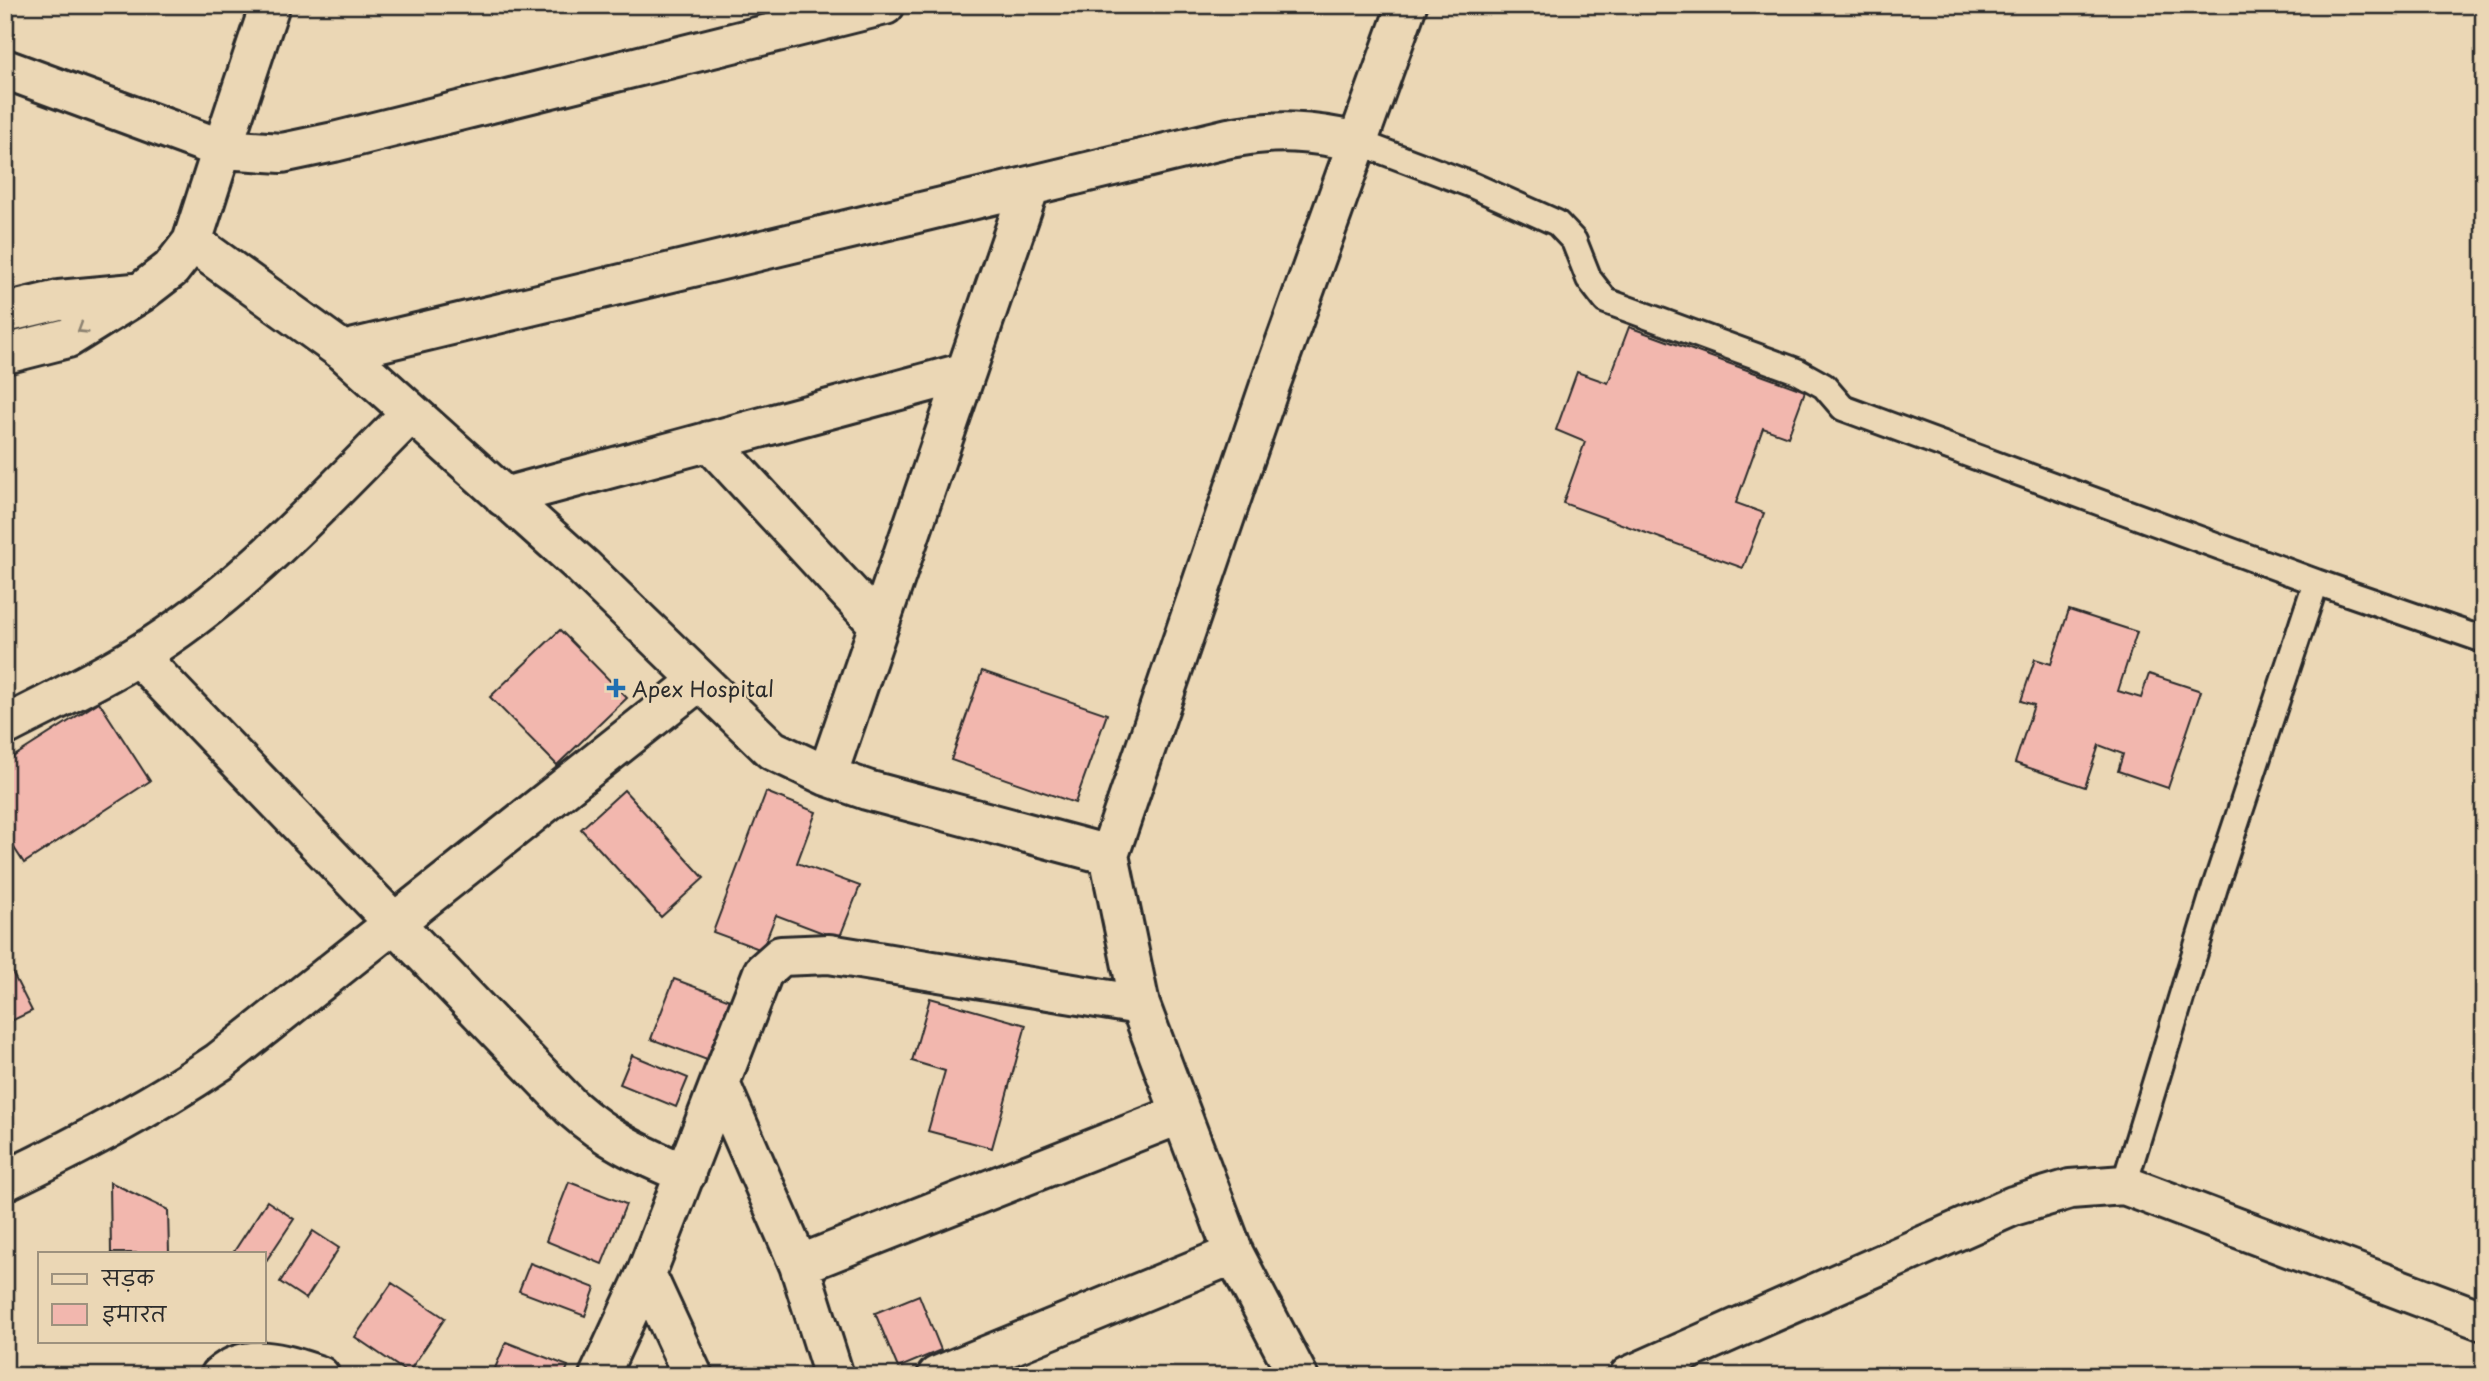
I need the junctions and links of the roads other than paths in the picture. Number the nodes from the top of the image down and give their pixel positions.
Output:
1 (270, 5) edge
2 (885, 5) edge
3 (1408, 5) edge
4 (5, 69) edge
5 (1358, 142) junction
6 (222, 149) junction
7 (1030, 186) junction
8 (192, 242) junction
9 (139, 293) junction
10 (5, 313) edge
11 (343, 351) junction
12 (5, 354) edge
13 (966, 372) junction
14 (411, 412) junction
15 (709, 441) junction
16 (504, 497) junction
17 (2316, 582) junction
18 (879, 625) junction
19 (2484, 640) edge
20 (138, 656) junction
21 (699, 681) junction
22 (5, 726) edge
23 (827, 776) junction
24 (1109, 855) junction
25 (396, 923) junction
26 (1140, 1005) junction
27 (721, 1086) junction
28 (1181, 1114) junction
29 (686, 1174) junction
30 (5, 1181) edge
31 (2124, 1185) junction
32 (1234, 1255) junction
33 (799, 1265) junction
34 (646, 1274) junction
35 (2484, 1321) edge
36 (220, 1376) edge
37 (320, 1376) edge
38 (599, 1376) edge
39 (693, 1376) edge
40 (834, 1376) edge
41 (937, 1376) edge
42 (1298, 1376) edge
43 (1629, 1376) edge

1 - 6 street
2 - 6 street
3 - 5 street
4 - 6 street
5 - 7 street
5 - 17 lane
5 - 24 street
6 - 8 street
7 - 11 street
7 - 13 street
8 - 9 street
8 - 11 street
9 - 10 street
9 -> 12 street
11 - 14 street
13 - 15 street
13 - 18 street
14 - 16 street
14 - 20 street
15 - 16 street
15 - 18 street
16 - 21 street
17 - 19 lane
17 - 31 lane
18 - 23 street
20 - 22 street
20 - 25 street
21 - 23 street
21 - 25 street
23 - 24 street
24 - 26 street
25 - 29 street
25 - 30 street
26 - 27 street
26 - 28 street
27 - 29 street
27 - 33 street
28 - 32 street
28 - 33 street
29 - 34 street
31 - 35 street
31 - 43 street
32 - 41 street
32 - 42 street
33 - 40 street
34 - 38 street
34 - 39 street
36 - 37 street

